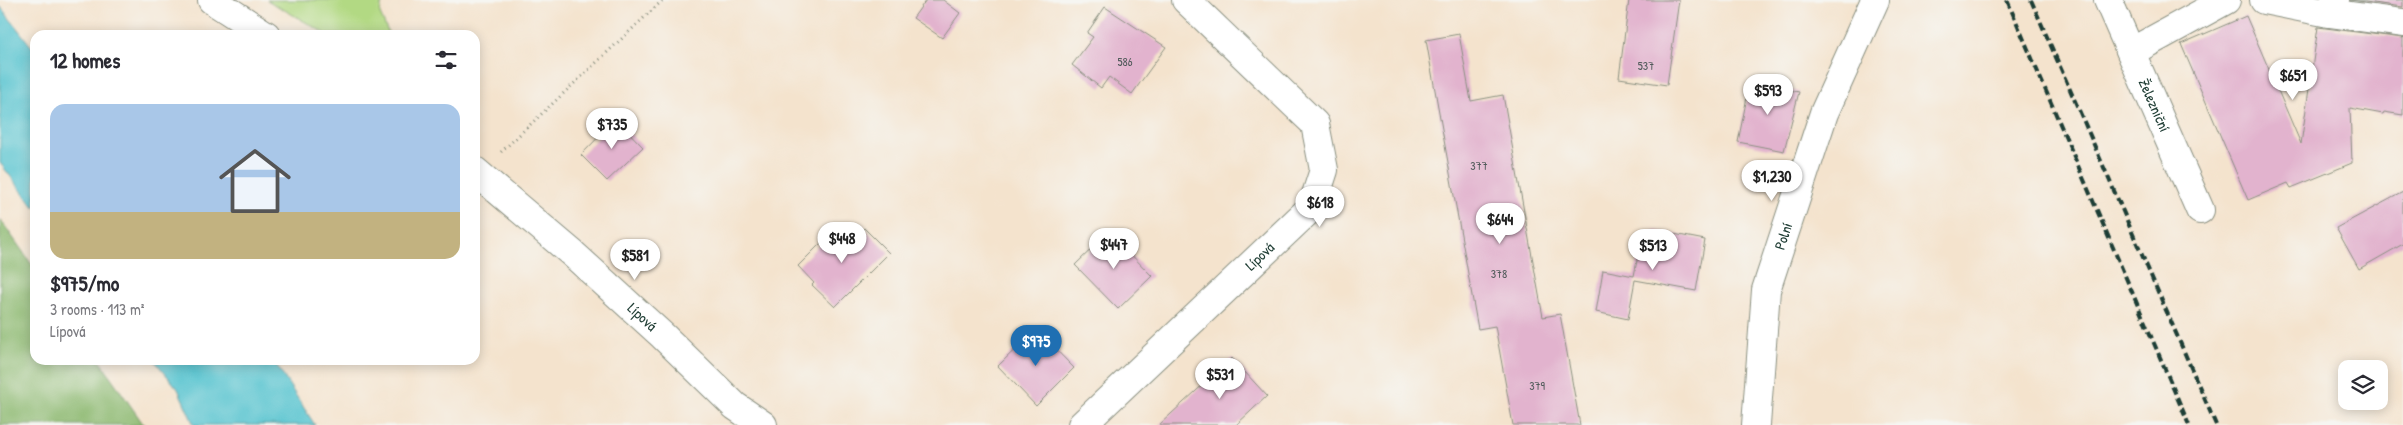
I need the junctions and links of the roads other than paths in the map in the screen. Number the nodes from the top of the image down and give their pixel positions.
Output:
1 (212, 0) edge
2 (1186, 0) edge
3 (1875, 0) edge
4 (2108, 0) edge
5 (2226, 0) edge
6 (2264, 0) edge
7 (2332, 6) edge
8 (2403, 23) edge
9 (258, 30) edge
10 (2131, 52) junction
11 (480, 175) edge
12 (2200, 210) dead end
13 (763, 425) edge
14 (1082, 425) edge
15 (1756, 425) edge

1 - 9 street
2 - 14 street, Lípová
3 - 15 street, Polní
4 - 10 street, Železniční
5 - 10 street
6 - 7 street
7 - 8 street
10 - 12 street, Železniční
11 - 13 street, Lípová

